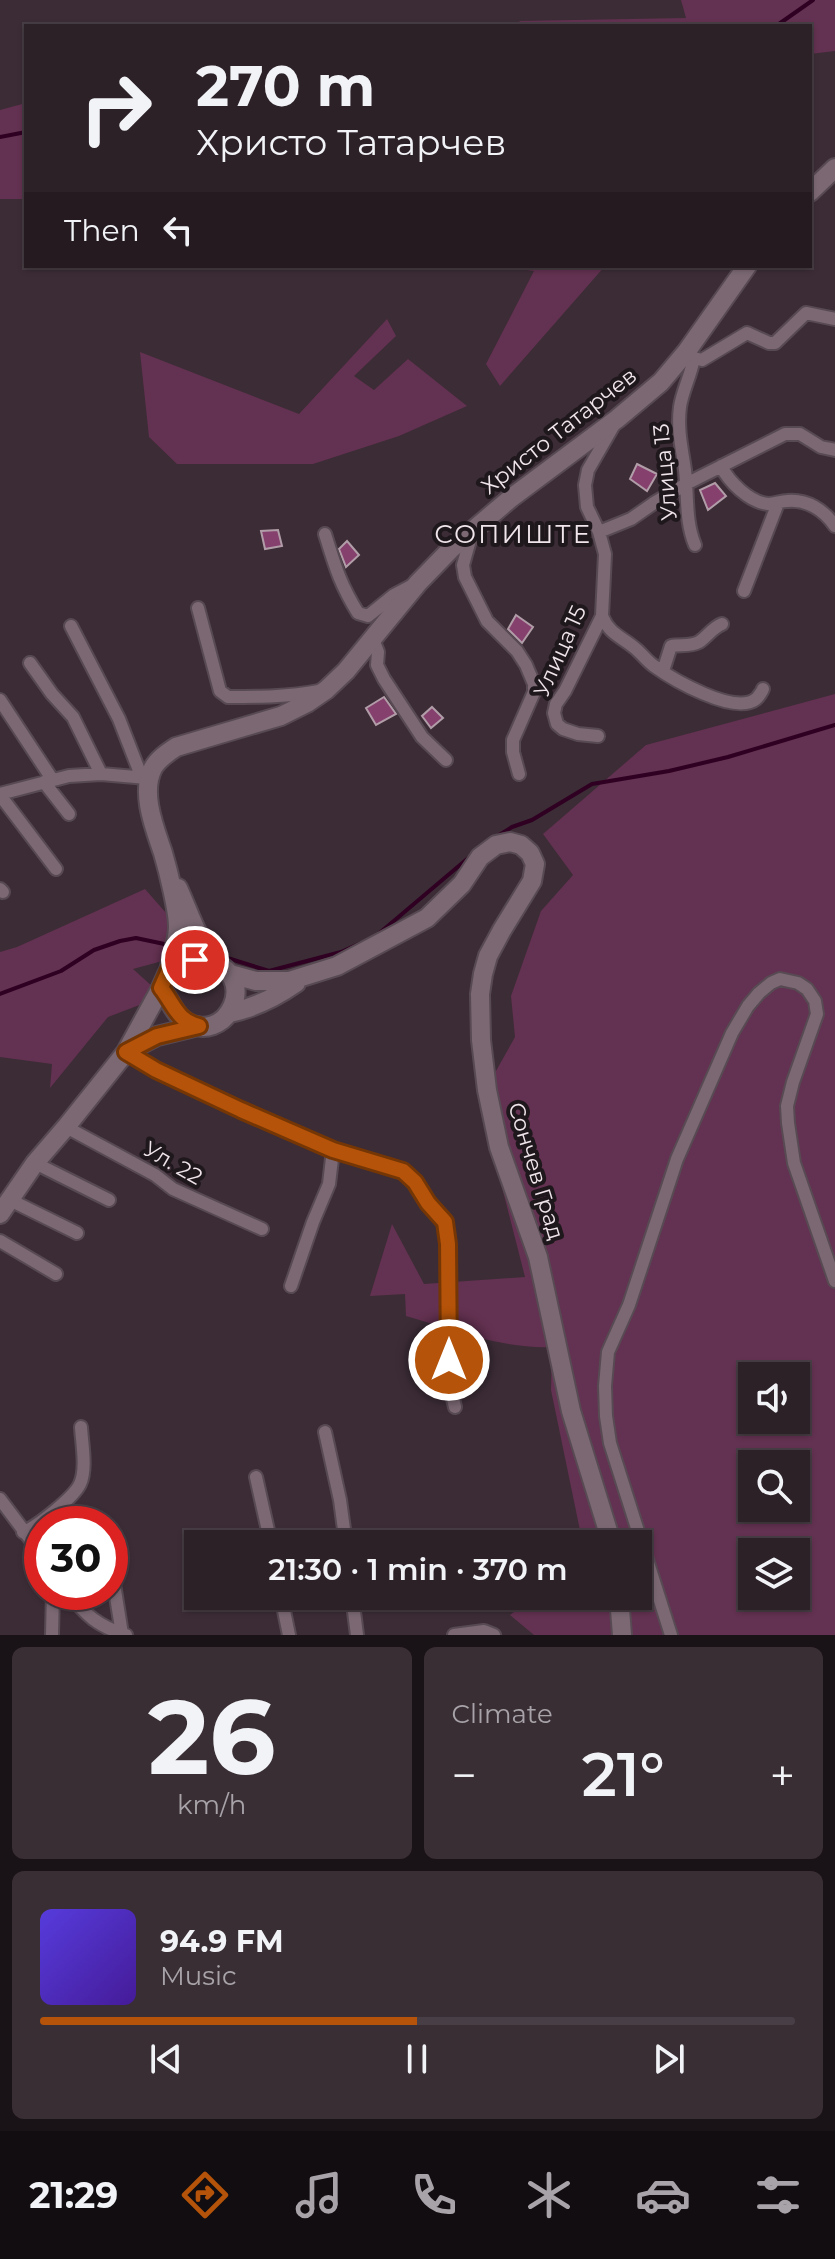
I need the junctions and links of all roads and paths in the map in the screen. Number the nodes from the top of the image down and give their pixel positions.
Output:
1 (835, 168) edge
2 (812, 190) edge
3 (746, 268) edge
4 (835, 319) edge
5 (691, 355) junction
6 (617, 419) junction
7 (835, 450) edge
8 (721, 466) junction
9 (686, 484) junction
10 (778, 503) junction
11 (835, 526) edge
12 (473, 530) junction
13 (599, 532) junction
14 (325, 534) dead end
15 (695, 545) dead end
16 (418, 583) junction
17 (744, 591) dead end
18 (198, 608) dead end
19 (602, 616) junction
20 (722, 624) dead end
21 (71, 626) dead end
22 (372, 637) junction
23 (30, 663) dead end
24 (663, 671) junction
25 (763, 689) dead end
26 (326, 690) junction
27 (0, 700) edge
28 (598, 736) dead end
29 (446, 760) dead end
30 (101, 774) junction
31 (519, 774) dead end
32 (146, 778) junction
33 (48, 780) junction
34 (0, 794) edge
35 (69, 814) dead end
36 (166, 864) junction
37 (56, 869) dead end
38 (169, 970) junction
39 (226, 970) junction
40 (304, 976) junction
41 (161, 988) junction
42 (230, 1013) junction
43 (199, 1026) junction
44 (126, 1052) junction
45 (66, 1127) junction
46 (333, 1150) junction
47 (35, 1163) junction
48 (109, 1200) dead end
49 (5, 1207) edge
50 (262, 1229) dead end
51 (77, 1233) dead end
52 (0, 1241) edge
53 (56, 1274) dead end
54 (835, 1281) edge
55 (291, 1286) dead end
56 (455, 1407) dead end
57 (81, 1427) dead end
58 (325, 1432) dead end
59 (256, 1477) dead end
60 (0, 1500) edge
61 (0, 1509) edge
62 (268, 1530) edge
63 (344, 1530) edge
64 (608, 1530) edge
65 (23, 1532) joint
66 (53, 1610) edge
67 (83, 1610) edge
68 (120, 1610) edge
69 (284, 1610) edge
70 (354, 1610) edge
71 (620, 1610) edge
72 (124, 1634) edge
73 (52, 1635) edge
74 (289, 1635) edge
75 (357, 1635) edge
76 (454, 1635) edge
77 (494, 1635) edge
78 (622, 1635) edge
79 (671, 1635) edge

1 - 2 main road
3 - 5 main road, Христо Татарчев
4 - 5 street
5 - 6 main road, Христо Татарчев
5 - 9 street, Улица 13
6 - 12 main road, Христо Татарчев
6 - 13 street, Улица 15
7 - 8 street
8 - 9 street
8 - 10 street
9 - 13 street
9 - 15 street, Улица 13
10 - 11 street
10 - 17 street
12 - 16 main road, Христо Татарчев
12 - 31 street
13 - 19 street, Улица 15
14 - 16 street
16 - 22 main road, Христо Татарчев
18 - 26 street
19 - 24 street
19 - 28 street, Улица 15
20 - 24 street
21 - 32 street
22 - 26 main road, Христо Татарчев
22 - 29 street
23 - 30 street
24 - 25 street
26 - 32 main road, Христо Татарчев
27 - 33 street
30 - 32 street
30 - 33 street
32 - 36 main road
33 - 34 street
33 - 35 street
34 - 37 street
36 - 38 main road
36 - 39 main road
38 - 39 main road
38 - 41 main road
39 - 40 main road
39 - 42 main road
40 - 42 main road
40 - 64 main road, Сончев Град
41 - 43 main road
41 - 44 main road
42 - 43 main road
43 - 44 main road
44 - 45 main road
44 - 46 street
45 - 47 main road
45 - 50 street, Ул. 22
46 - 55 street
46 - 56 street
47 - 48 street
47 - 49 main road
49 - 51 street
52 - 53 street
54 - 79 street
57 - 65 street
58 - 63 street
59 - 62 street
60 - 61 street
60 - 65 street
66 - 73 street
67 - 72 street
68 - 72 street
69 - 74 street
70 - 75 street
71 - 78 main road
76 - 77 street

